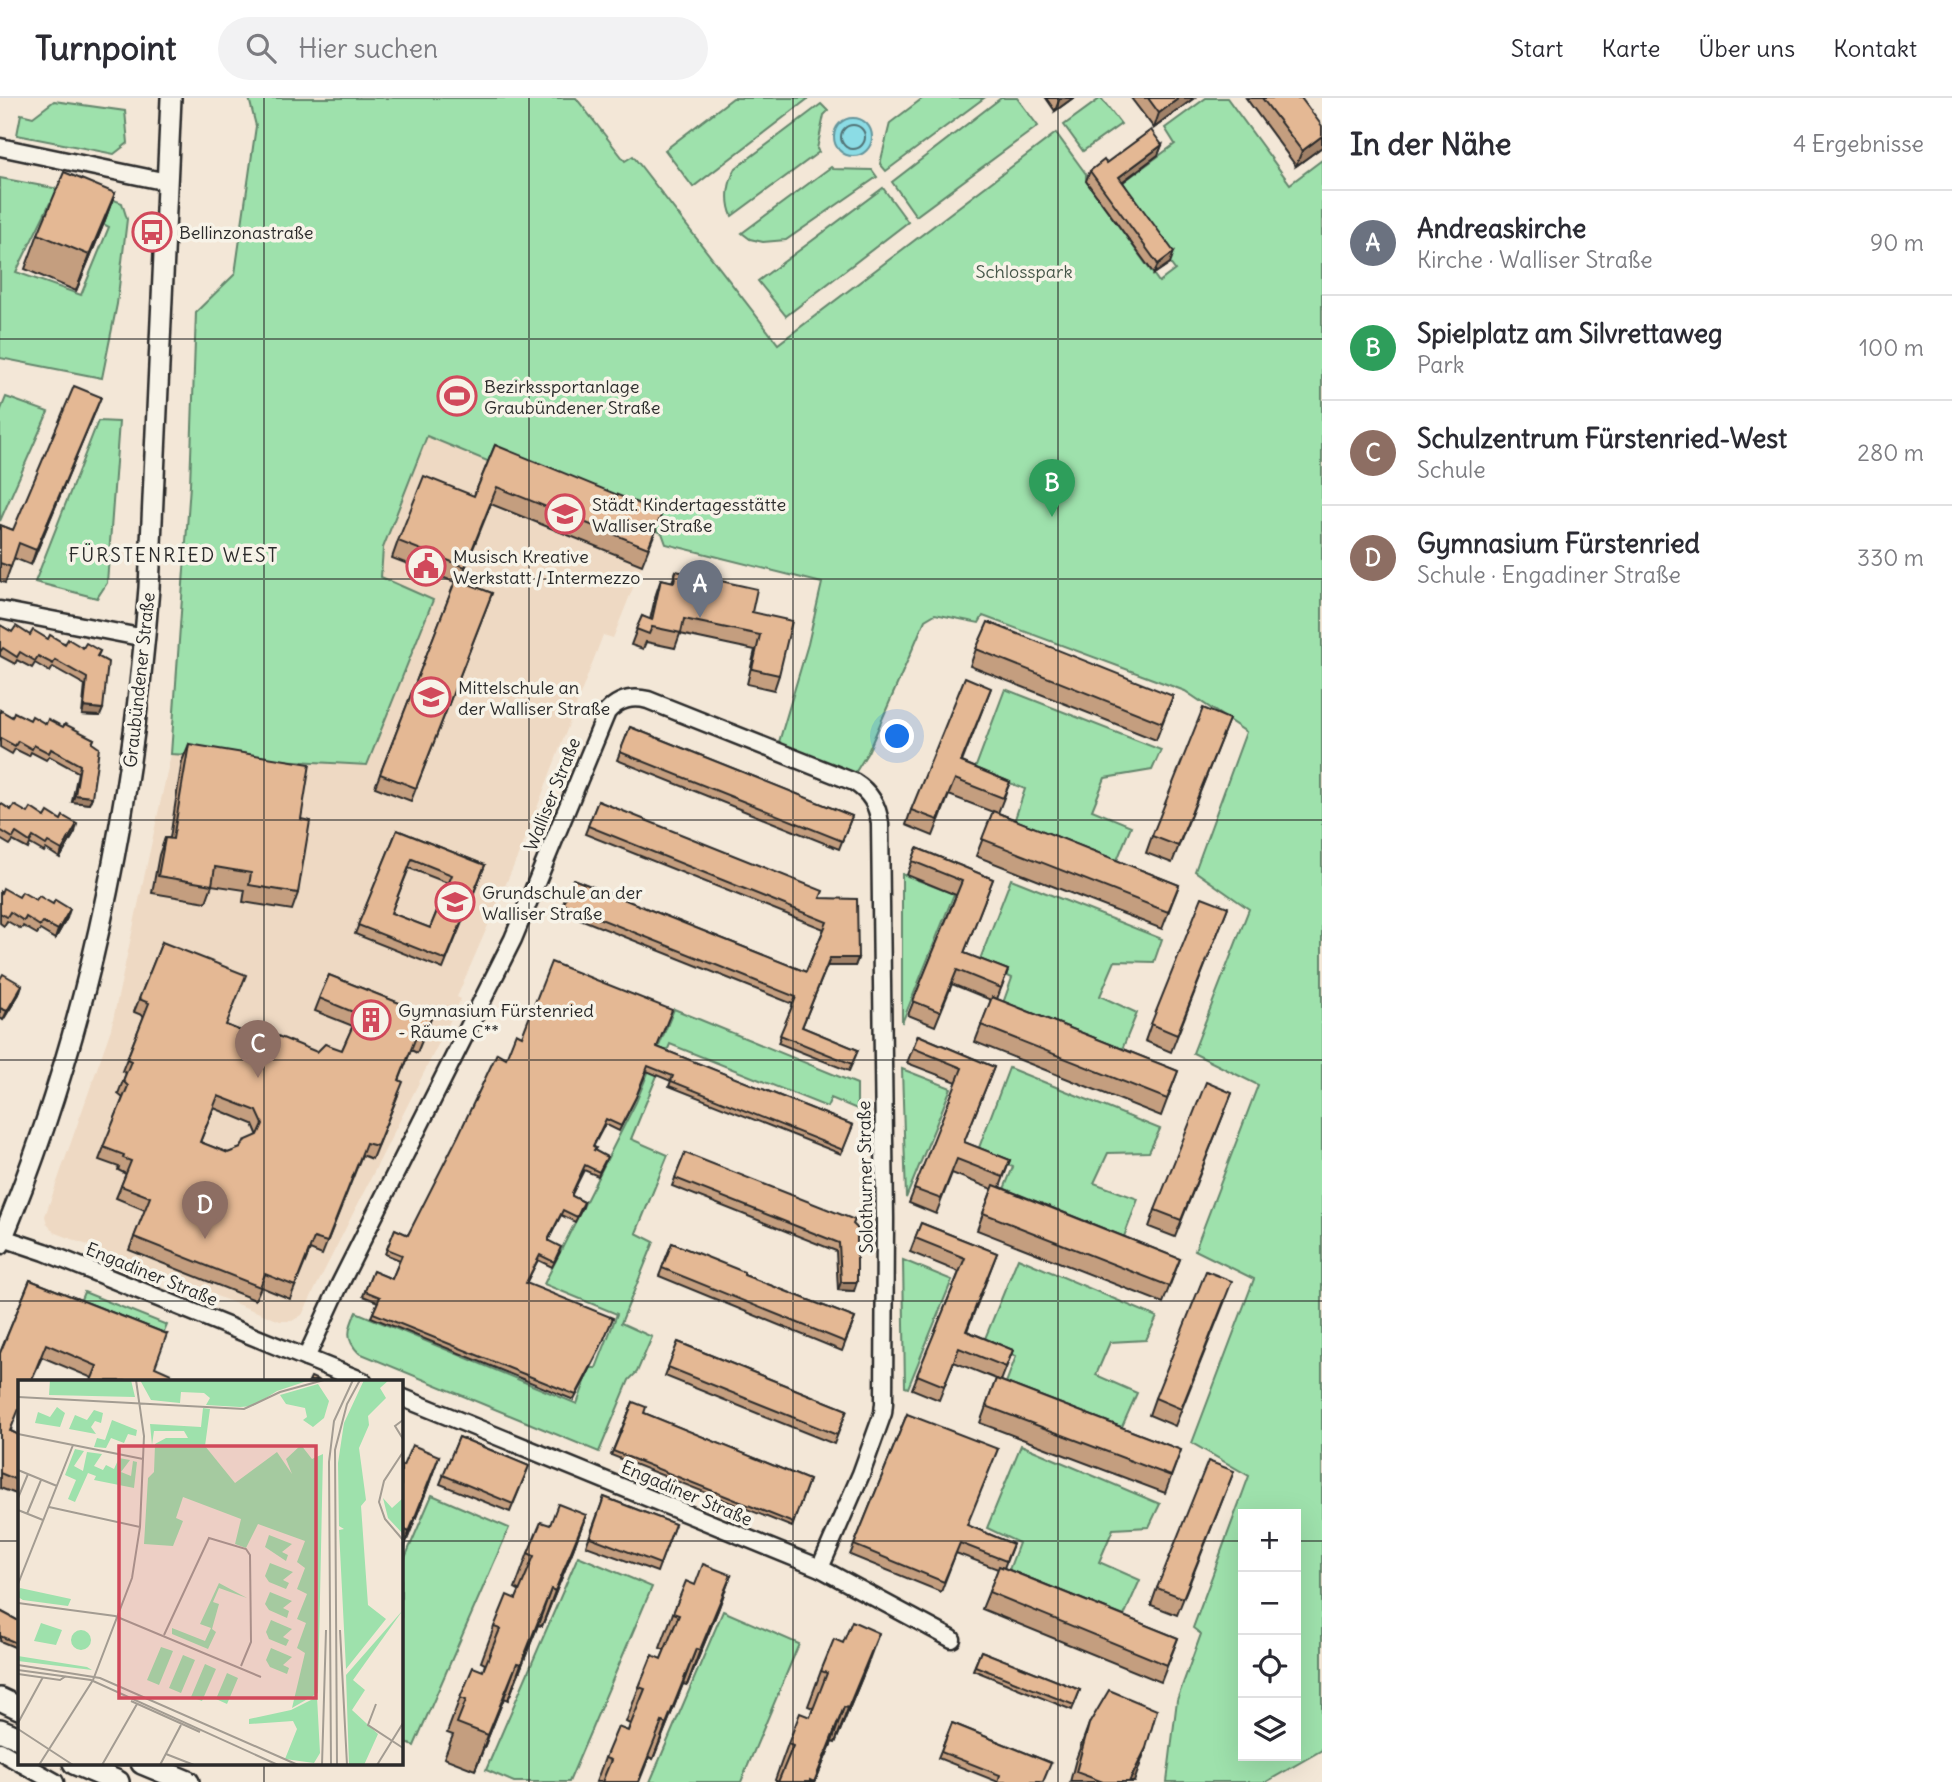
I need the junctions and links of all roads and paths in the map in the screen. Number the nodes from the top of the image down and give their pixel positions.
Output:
1 (171, 98) edge
2 (0, 147) edge
3 (167, 182) junction
4 (0, 610) edge
5 (145, 638) junction
6 (854, 782) joint
7 (1, 1240) edge
8 (306, 1358) junction
9 (361, 1380) edge
10 (402, 1397) edge
11 (820, 1569) junction
12 (952, 1639) dead end
13 (0, 1699) edge
14 (18, 1708) edge
15 (0, 1730) edge
16 (18, 1738) edge
17 (0, 1751) edge
18 (18, 1761) edge
19 (24, 1764) edge
20 (77, 1764) edge
21 (144, 1764) edge
22 (55, 1782) edge
23 (118, 1782) edge
24 (188, 1782) edge

1 - 3 street, Graubündener Straße
2 - 3 street
3 - 5 street, Graubündener Straße
4 - 5 street
5 - 7 street, Graubündener Straße
6 - 8 street, Walliser Straße
6 - 11 street, Solothurner Straße
7 - 8 street, Engadiner Straße
8 - 9 street, Engadiner Straße
10 - 11 street, Engadiner Straße
11 - 12 street, Engadiner Straße
13 - 14 main road
15 - 16 main road
17 - 18 street
19 - 22 street
20 - 23 main road
21 - 24 main road

